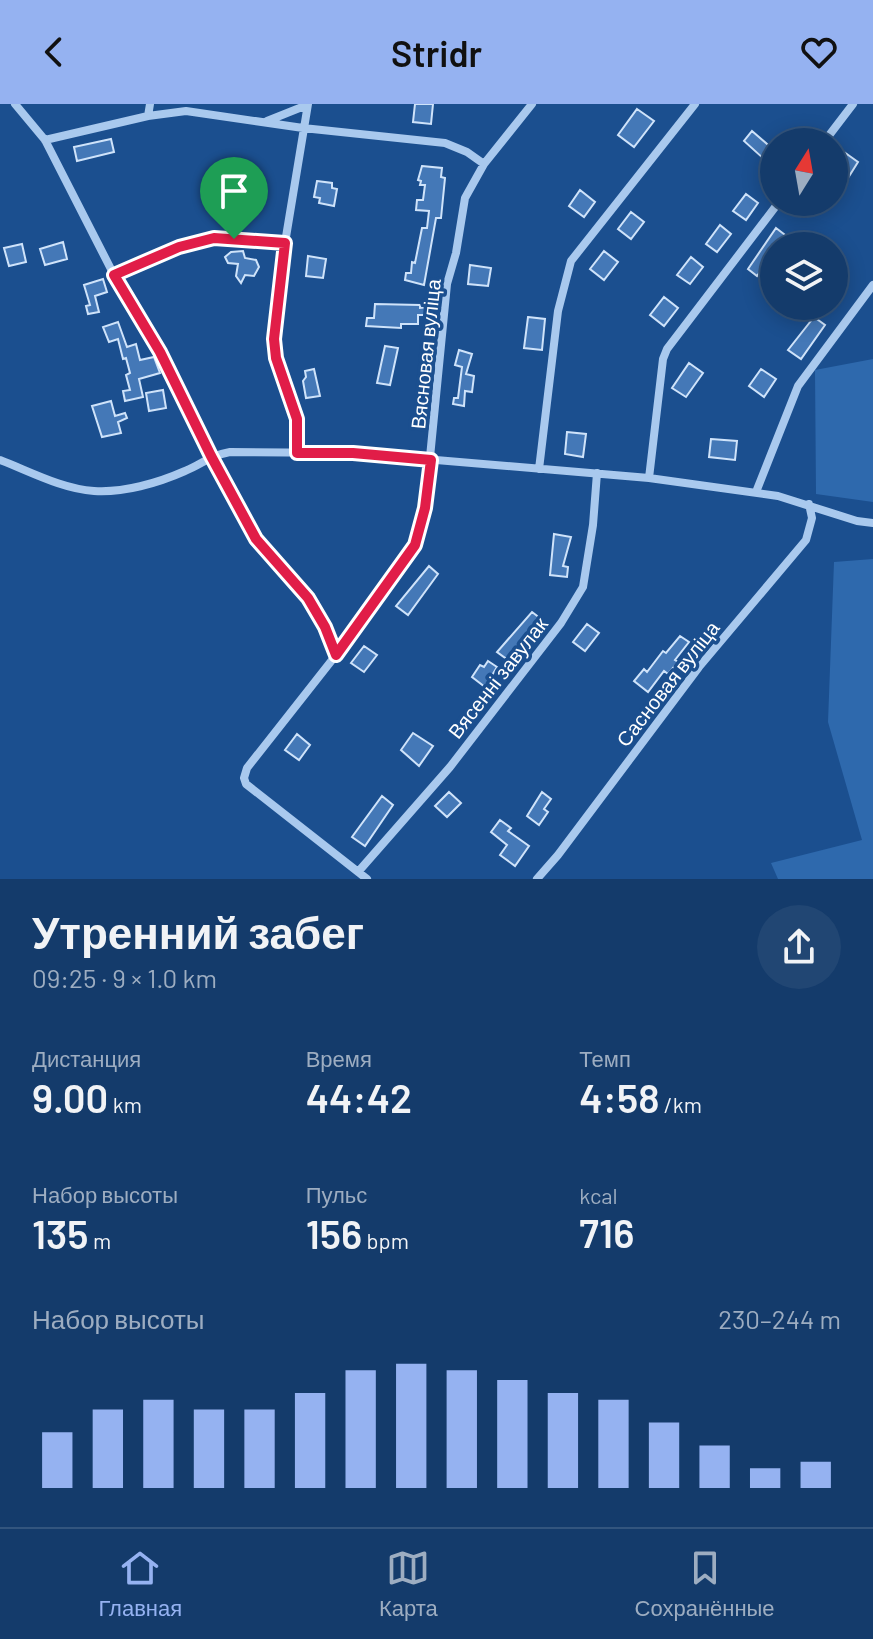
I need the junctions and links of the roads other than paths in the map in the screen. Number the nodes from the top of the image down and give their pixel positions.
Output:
1 (15, 104) edge
2 (150, 104) edge
3 (307, 104) edge
4 (532, 104) edge
5 (695, 104) edge
6 (853, 104) edge
7 (148, 116) junction
8 (266, 122) junction
9 (303, 128) junction
10 (835, 128) edge
11 (45, 140) junction
12 (484, 164) junction
13 (769, 216) edge
14 (285, 243) junction
15 (114, 275) junction
16 (873, 285) edge
17 (297, 453) junction
18 (211, 456) junction
19 (0, 460) edge
20 (431, 460) junction
21 (539, 469) junction
22 (597, 473) junction
23 (649, 478) junction
24 (756, 492) junction
25 (809, 504) junction
26 (873, 523) edge
27 (358, 872) junction
28 (367, 879) edge
29 (537, 879) edge

1 - 11 street
2 - 7 street
3 - 8 street
3 - 9 street
4 - 12 street, Вясновая вуліца
5 - 21 street
6 - 10 street
7 - 8 street
7 - 11 street
8 - 9 street
9 - 12 street
9 - 14 street
11 - 15 street
12 - 20 street, Вясновая вуліца
13 - 23 street
14 - 15 lane
14 - 17 street
15 - 18 street
16 - 24 street
17 - 18 street
17 - 20 street
18 - 19 street
20 - 21 street
20 - 27 street, Вясновая вуліца
21 - 22 street
22 - 23 street
22 - 27 street, Вясенні завулак
23 - 24 street
24 - 25 street
25 - 26 street
25 - 29 street, Сасновая вуліца
27 - 28 street

